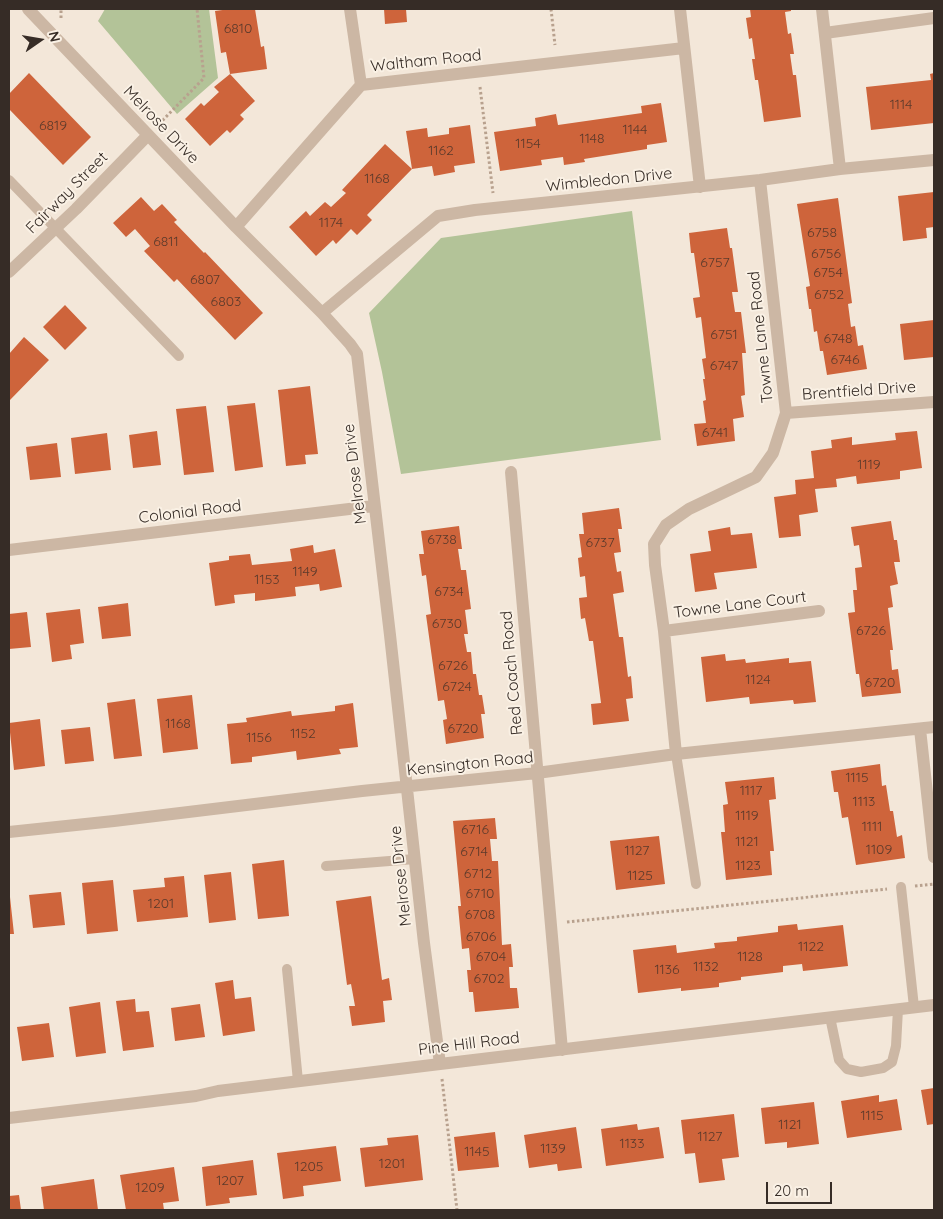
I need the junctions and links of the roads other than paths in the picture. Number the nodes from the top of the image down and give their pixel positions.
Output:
1 (28, 9) edge
2 (350, 9) edge
3 (680, 9) edge
4 (822, 9) edge
5 (934, 18) edge
6 (825, 33) junction
7 (684, 48) junction
8 (361, 85) junction
9 (148, 135) junction
10 (934, 160) edge
11 (840, 169) junction
12 (9, 180) edge
13 (760, 180) junction
14 (700, 186) junction
15 (55, 228) junction
16 (236, 228) junction
17 (9, 272) edge
18 (322, 313) junction
19 (179, 356) dead end
20 (934, 402) edge
21 (786, 413) junction
22 (511, 472) dead end
23 (374, 506) junction
24 (9, 550) edge
25 (820, 611) dead end
26 (664, 631) junction
27 (934, 727) edge
28 (920, 729) junction
29 (676, 754) junction
30 (537, 773) junction
31 (407, 787) junction
32 (9, 832) edge
33 (934, 857) edge
34 (415, 859) junction
35 (326, 866) dead end
36 (696, 884) dead end
37 (901, 887) road end
38 (287, 969) dead end
39 (934, 1005) edge
40 (914, 1007) junction
41 (898, 1009) junction
42 (830, 1017) junction
43 (562, 1050) junction
44 (440, 1064) junction
45 (298, 1081) junction
46 (9, 1118) edge

1 - 9 street, Melrose Drive
2 - 8 street
3 - 7 street
4 - 6 street
5 - 6 street
6 - 11 street
7 - 8 street, Waltham Road
7 - 14 street
8 - 16 street, Waltham Road
9 - 15 street, Fairway Street
9 - 16 street, Melrose Drive
10 - 11 street, Wimbledon Drive
11 - 13 street, Wimbledon Drive
12 - 15 lane
13 - 14 street, Wimbledon Drive
13 - 21 street, Towne Lane Road
14 - 18 street, Wimbledon Drive
15 - 17 street, Fairway Street
15 - 19 lane
16 - 18 street, Melrose Drive
18 - 23 street, Melrose Drive
20 - 21 street, Brentfield Drive
21 - 26 street, Towne Lane Road
22 - 30 street, Red Coach Road
23 - 24 street, Colonial Road
23 - 31 street, Melrose Drive
25 - 26 street, Towne Lane Court
26 - 29 street, Towne Lane Road
27 - 28 street, Kensington Road
28 - 29 street, Kensington Road
28 - 33 street
29 - 30 street, Kensington Road
29 - 36 lane
30 - 31 street, Kensington Road
30 - 43 street, Red Coach Road
31 - 32 street, Kensington Road
31 - 34 street, Melrose Drive
34 - 35 lane
34 - 44 street, Melrose Drive
37 - 40 lane
38 - 45 lane
39 - 40 street, Pine Hill Road
40 - 41 street, Pine Hill Road
41 - 42 street, Pine Hill Road
41 - 42 lane
42 - 43 street, Pine Hill Road
43 - 44 street, Pine Hill Road
44 - 45 street, Pine Hill Road
45 - 46 street, Pine Hill Road

